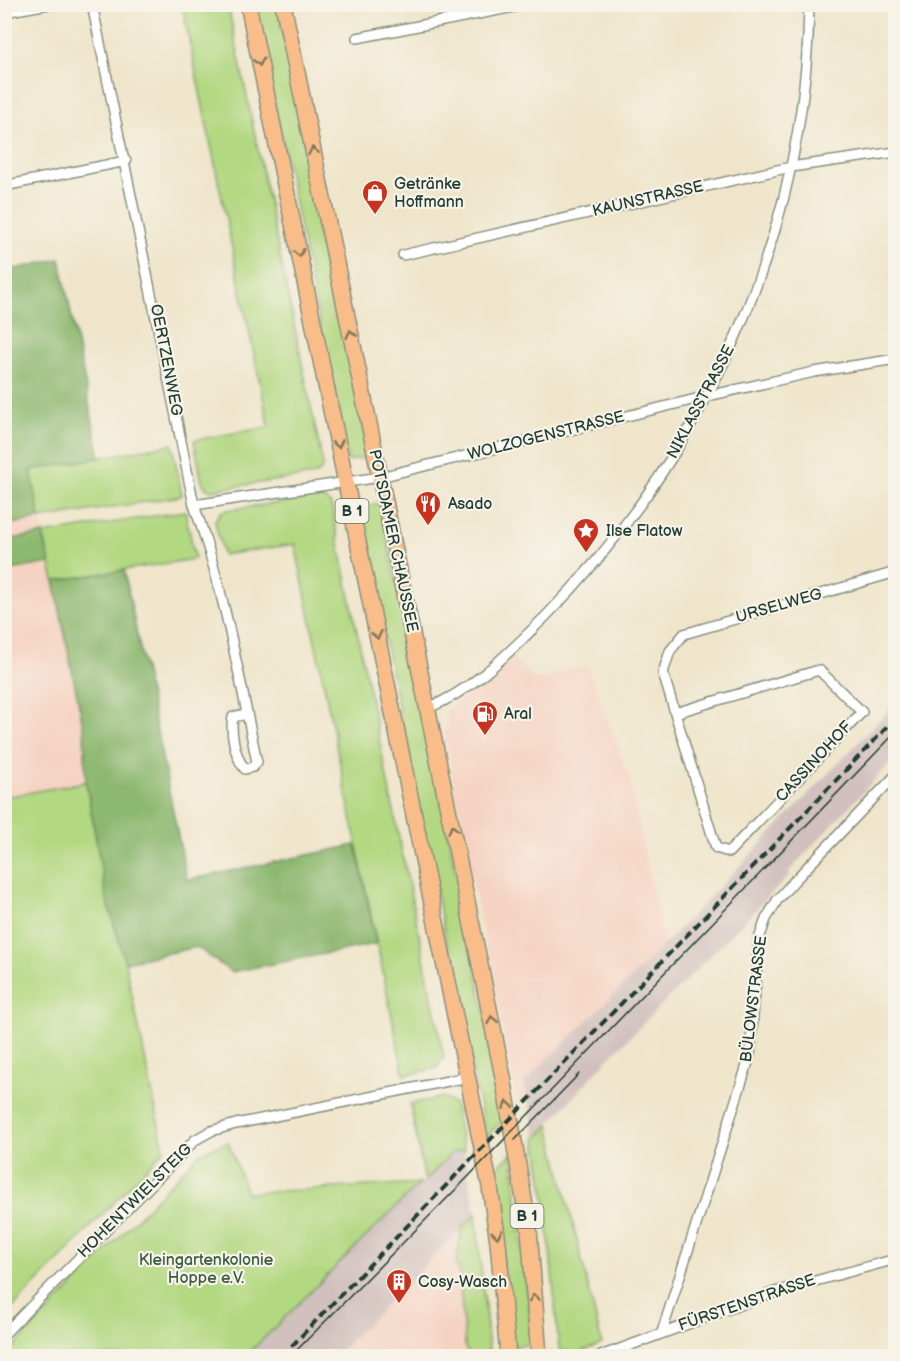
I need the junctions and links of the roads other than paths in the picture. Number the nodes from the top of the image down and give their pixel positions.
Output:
1 (49, 4) edge
2 (92, 4) edge
3 (248, 4) edge
4 (283, 4) edge
5 (529, 4) edge
6 (809, 4) edge
7 (4, 12) edge
8 (357, 38) dead end
9 (896, 152) edge
10 (126, 161) junction
11 (791, 167) junction
12 (4, 186) edge
13 (403, 255) dead end
14 (896, 359) edge
15 (708, 396) junction
16 (380, 477) junction
17 (346, 482) junction
18 (194, 505) junction
19 (896, 572) edge
20 (670, 651) joint
21 (428, 708) junction
22 (675, 713) junction
23 (247, 714) junction
24 (896, 776) edge
25 (468, 1077) junction
26 (896, 1259) edge
27 (662, 1332) junction
28 (4, 1334) edge
29 (508, 1356) edge
30 (539, 1356) edge
31 (601, 1356) edge

1 - 7 street
2 - 10 street, OERTZENWEG
3 -> 17 main road, POTSDAMER CHAUSSEE / B 1
16 -> 4 main road, POTSDAMER CHAUSSEE / B 1
5 - 8 street
6 - 11 street, NIKLASSTRASSE
9 - 11 street, KAUNSTRASSE
10 - 12 street
10 - 18 street, OERTZENWEG
11 - 13 street, KAUNSTRASSE
11 - 15 street, NIKLASSTRASSE
14 - 15 street, WOLZOGENSTRASSE
15 - 16 street, WOLZOGENSTRASSE
15 - 21 street, NIKLASSTRASSE
16 - 17 street, WOLZOGENSTRASSE
16 - 21 main road, POTSDAMER CHAUSSEE / B 1
17 - 18 street, WOLZOGENSTRASSE
17 -> 25 main road, POTSDAMER CHAUSSEE / B 1
18 - 23 street, OERTZENWEG
19 - 20 street, URSELWEG
20 - 22 street, CASSINOHOF
30 -> 21 main road, POTSDAMER CHAUSSEE / B 1
22 - 22 street, CASSINOHOF
23 - 23 street, OERTZENWEG
24 - 27 street, BÜLOWSTRASSE
25 - 28 street, HOHENTWIELSTEIG
25 -> 29 main road, B 1
26 - 27 street, FÜRSTENSTRASSE
27 - 31 street, FÜRSTENSTRASSE

